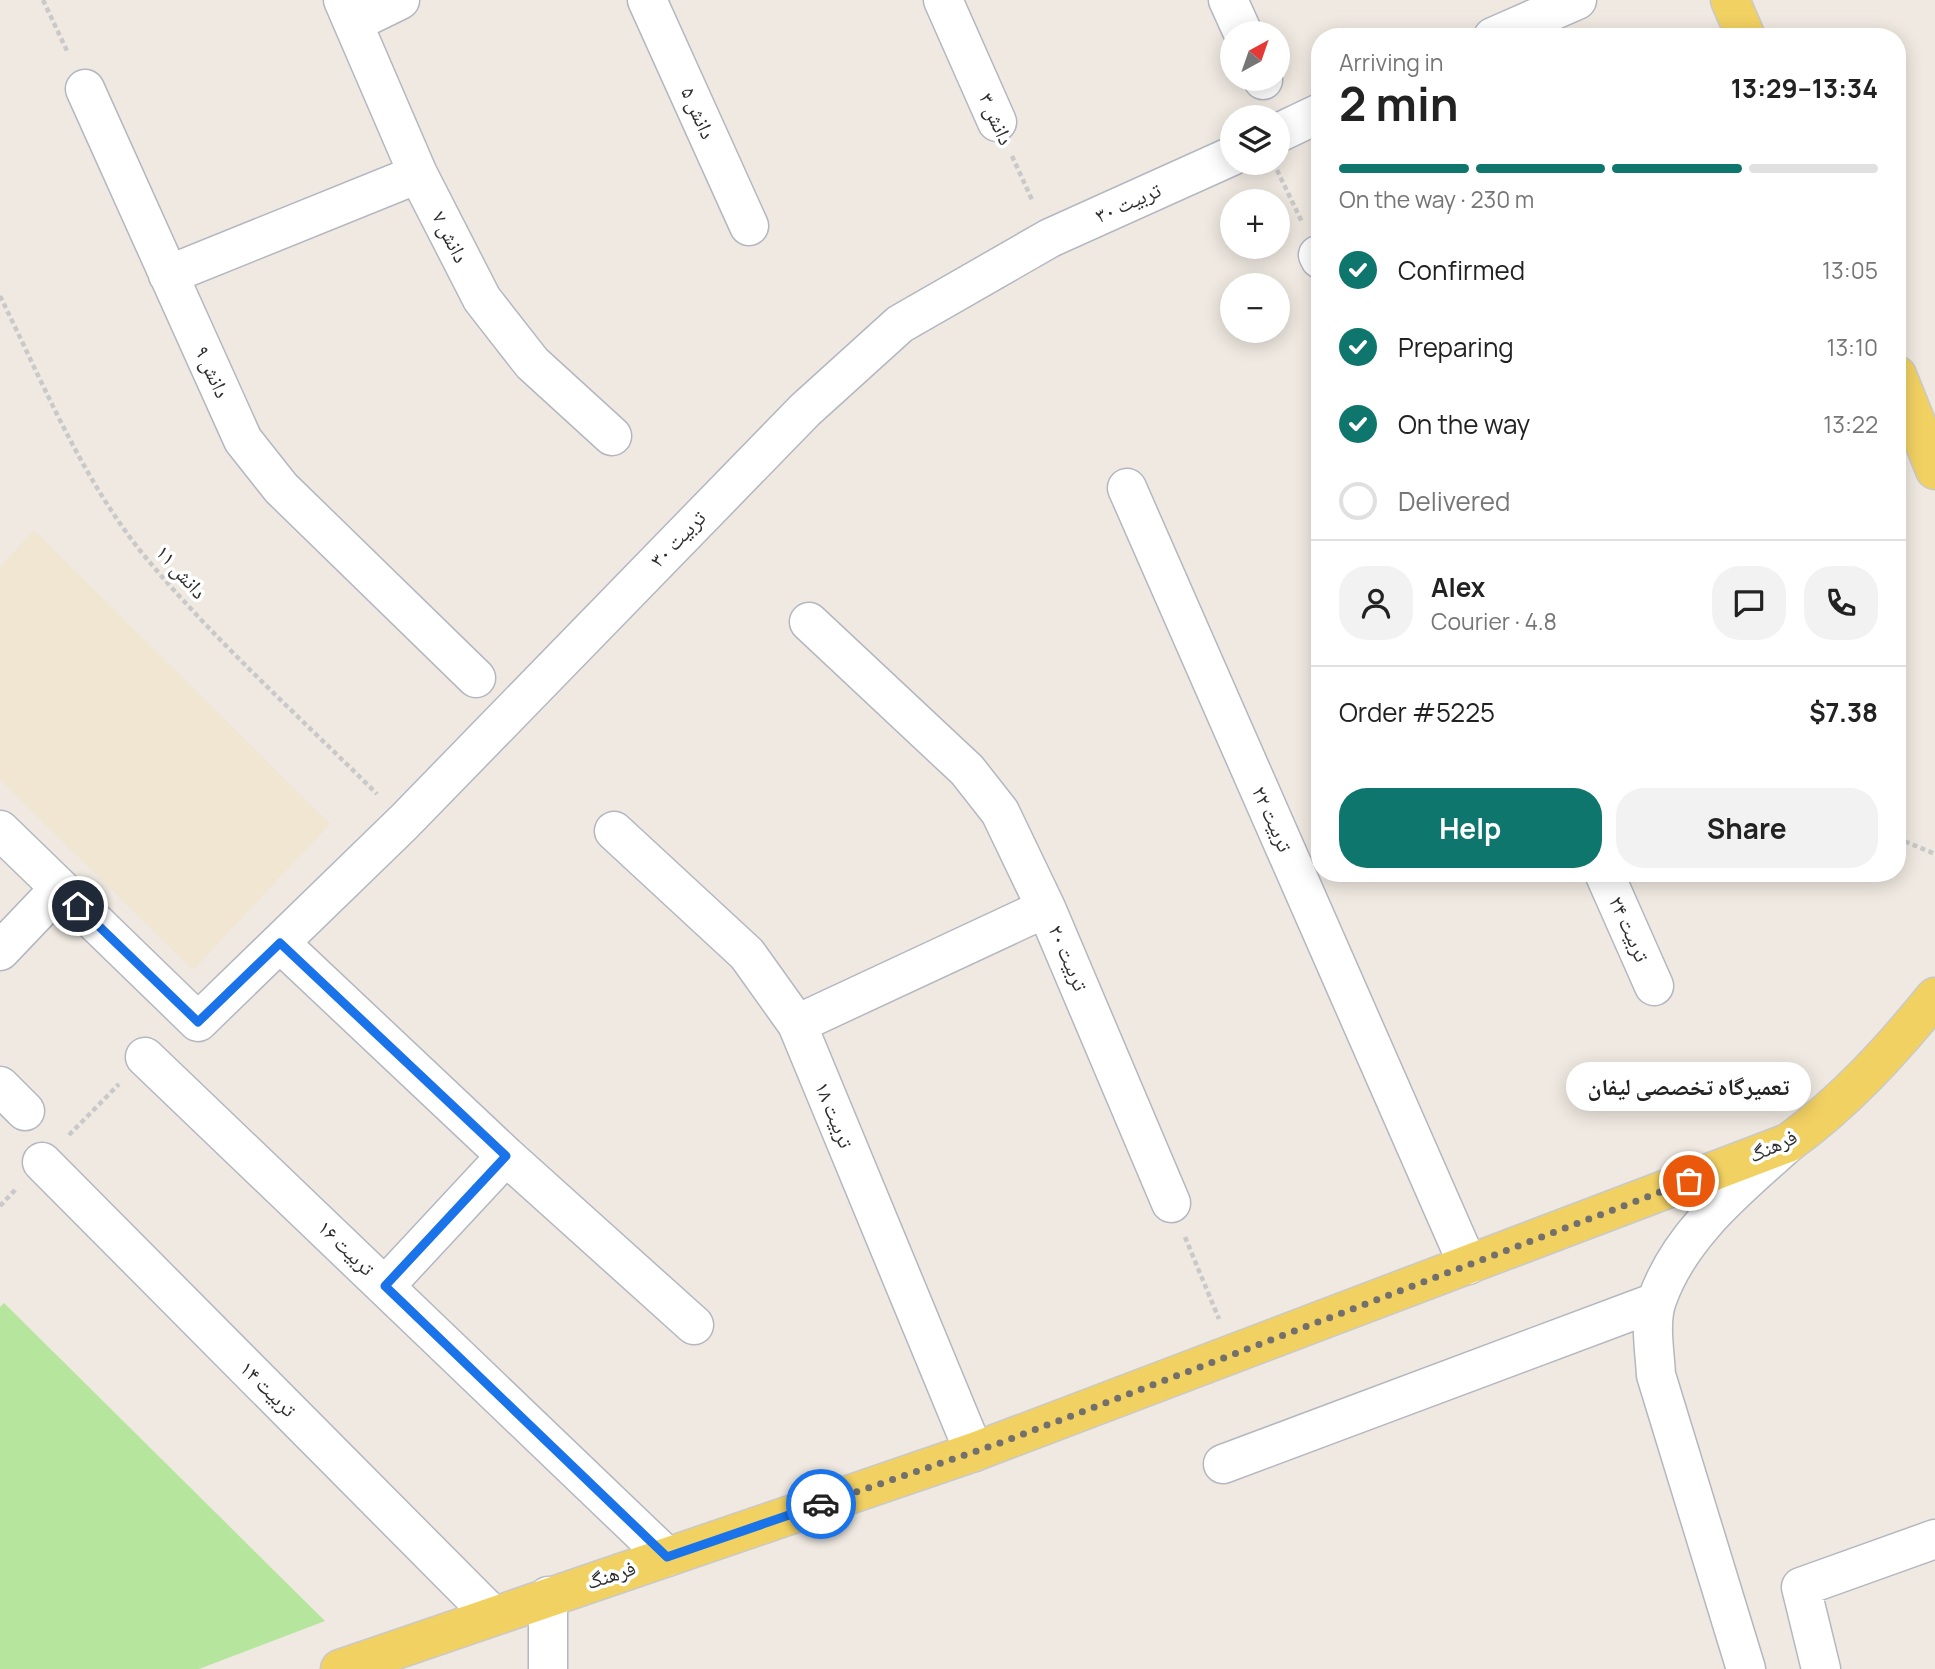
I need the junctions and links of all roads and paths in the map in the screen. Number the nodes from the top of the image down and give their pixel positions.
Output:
1 (43, 0) edge
2 (400, 0) edge
3 (646, 0) edge
4 (943, 0) edge
5 (1228, 0) edge
6 (1577, 0) edge
7 (1730, 0) edge
8 (348, 11) edge
9 (1237, 21) edge
10 (1513, 28) edge
11 (1742, 28) edge
12 (85, 89) joint
13 (1311, 117) edge
14 (997, 122) joint
15 (1290, 127) edge
16 (1220, 161) edge
17 (418, 174) junction
18 (1280, 175) edge
19 (749, 226) dead end
20 (1050, 238) junction
21 (1311, 240) edge
22 (168, 275) junction
23 (0, 296) edge
24 (1906, 400) edge
25 (612, 436) dead end
26 (1935, 470) edge
27 (1127, 488) dead end
28 (809, 622) dead end
29 (475, 678) dead end
30 (404, 822) junction
31 (0, 830) edge
32 (614, 831) dead end
33 (1906, 842) edge
34 (1935, 854) edge
35 (1608, 882) edge
36 (60, 888) junction
37 (1046, 908) junction
38 (280, 943) junction
39 (0, 951) edge
40 (1654, 986) dead end
41 (1935, 997) edge
42 (797, 1024) junction
43 (145, 1057) joint
44 (1788, 1143) junction
45 (506, 1156) junction
46 (42, 1163) junction
47 (1171, 1203) joint
48 (0, 1206) edge
49 (1468, 1265) junction
50 (385, 1286) junction
51 (1656, 1302) junction
52 (694, 1325) dead end
53 (1234, 1355) junction
54 (974, 1452) junction
55 (1223, 1464) dead end
56 (1935, 1539) edge
57 (667, 1557) junction
58 (548, 1596) junction
59 (493, 1616) junction
60 (340, 1669) edge
61 (548, 1669) edge
62 (1746, 1669) edge
63 (1821, 1669) edge

1 - 12 path
2 - 8 street
3 - 19 street, دانش ۵
4 - 14 street, دانش ۳
5 - 9 street
6 - 10 street
7 - 11 main road
8 - 17 street, دانش ۷
12 - 22 street, دانش ۹
13 - 15 street
14 - 20 path, دانش ۳
16 - 20 street, تربیت ۳۰
17 - 22 street
17 - 25 street, دانش ۷
18 - 21 path
20 - 30 street, تربیت ۳۰
22 - 29 street, دانش ۹
23 - 30 path, دانش ۱۱
24 - 26 main road
27 - 49 street, تربیت ۲۲
28 - 37 street, تربیت ۲۰
30 - 38 street, تربیت ۳۰
31 - 36 street
32 - 42 street, تربیت ۱۸
33 - 34 path
35 - 40 street, تربیت ۲۴
36 - 38 street, تربیت ۳۰
36 - 39 street
37 - 42 street
37 - 47 street, تربیت ۲۰
38 - 45 street
41 - 44 main road, فرهنگ
42 - 54 street, تربیت ۱۸
43 - 46 path
43 - 50 street, تربیت ۱۶
44 - 49 main road, فرهنگ
44 - 51 street
45 - 50 street
45 - 52 street
46 - 48 path
46 - 59 street, تربیت ۱۴
47 - 53 path
49 - 53 main road, فرهنگ
50 - 57 street, تربیت ۱۶
51 - 55 street
51 - 62 street
53 - 54 main road, فرهنگ
54 - 57 main road, فرهنگ
56 - 63 street
57 - 58 main road, فرهنگ
58 - 59 main road, فرهنگ
58 - 61 street
59 - 60 main road, فرهنگ

